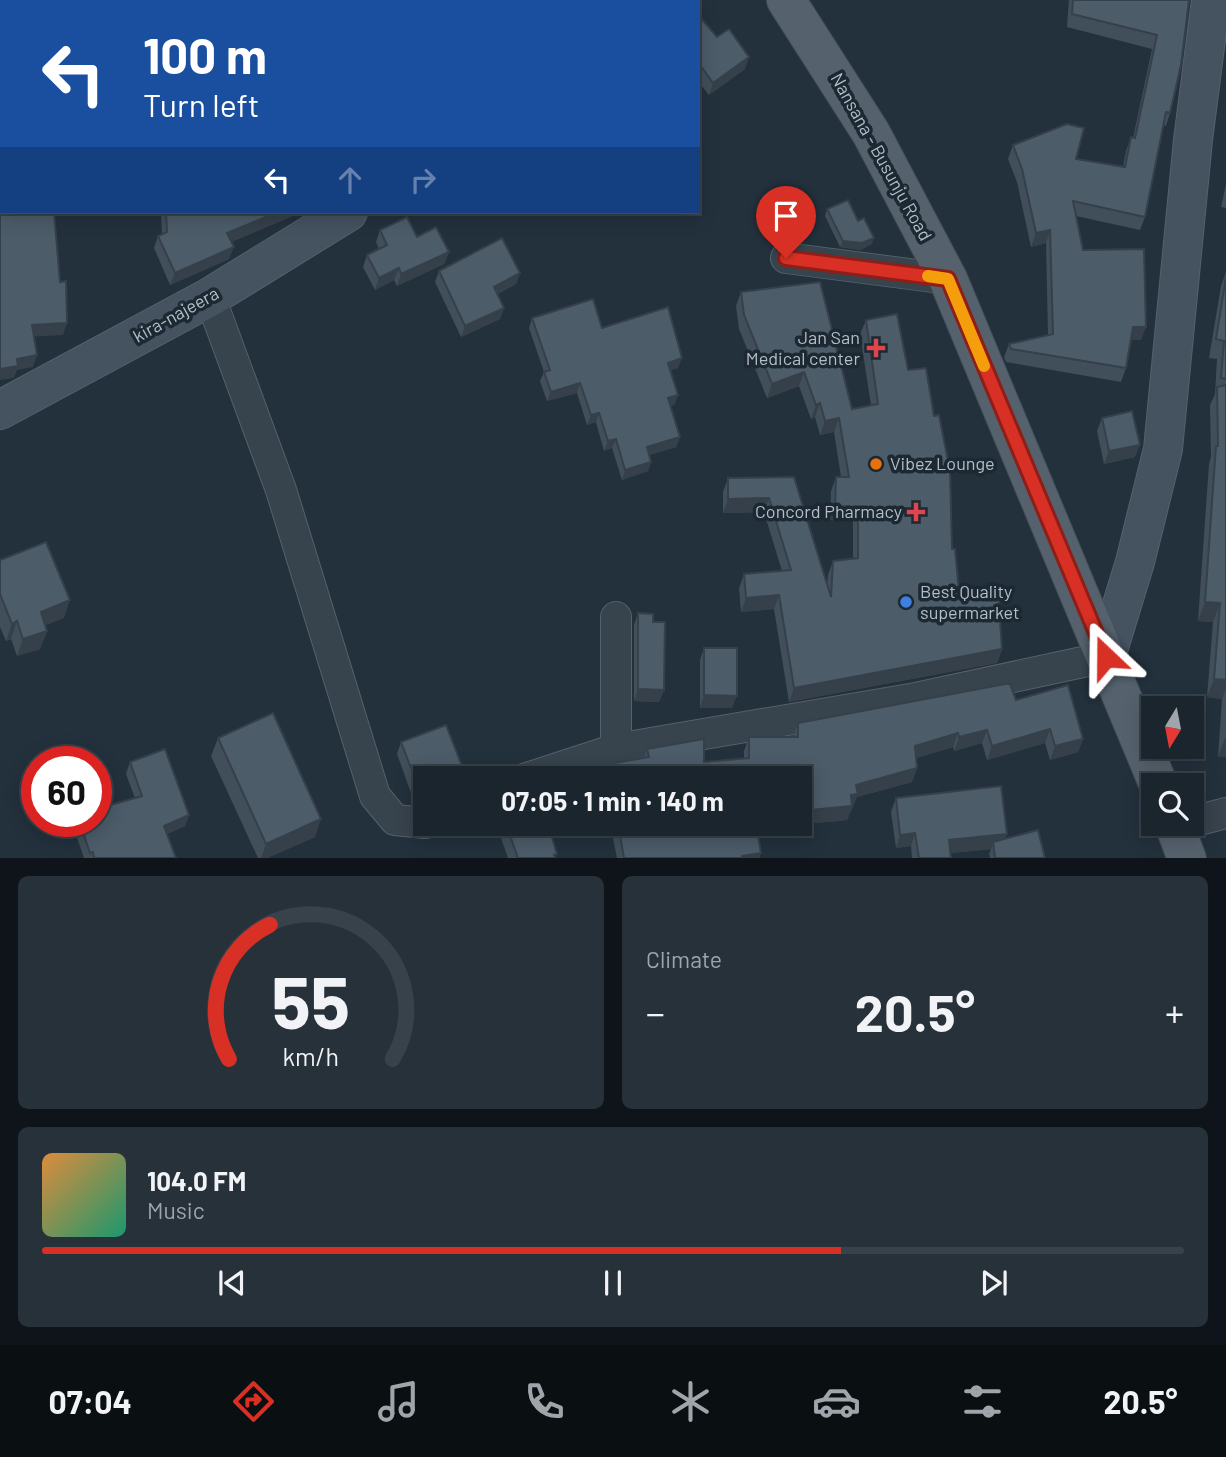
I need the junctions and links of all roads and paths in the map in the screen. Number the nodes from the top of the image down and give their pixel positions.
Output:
1 (786, 0) edge
2 (1210, 0) edge
3 (345, 214) edge
4 (786, 258) dead end
5 (948, 279) junction
6 (210, 297) junction
7 (0, 410) edge
8 (615, 617) dead end
9 (1106, 657) junction
10 (616, 749) junction
11 (564, 766) edge
12 (1154, 773) edge
13 (1226, 813) edge
14 (413, 822) edge
15 (1204, 822) edge

1 - 5 main road, Nansana - Busunju Road
2 - 9 street
3 - 6 street, kira-najeera
4 - 5 street
5 - 9 main road, Nansana - Busunju Road
6 - 7 street, kira-najeera
6 - 14 street
8 - 10 street
9 - 10 street
9 - 12 main road, Nansana - Busunju Road
10 - 11 street
13 - 15 street

